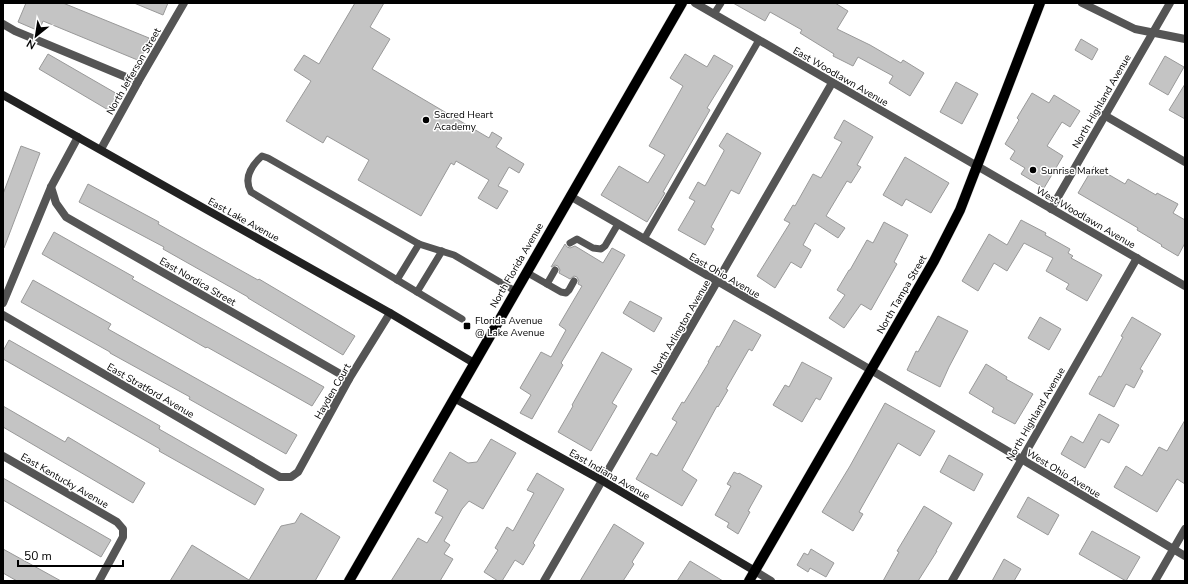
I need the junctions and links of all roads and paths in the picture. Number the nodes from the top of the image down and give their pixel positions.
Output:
1 (184, 3) edge
2 (682, 3) edge
3 (695, 3) edge
4 (721, 3) edge
5 (1040, 3) edge
6 (1082, 3) edge
7 (1170, 3) edge
8 (714, 14) junction
9 (3, 24) edge
10 (1152, 33) junction
11 (1185, 39) edge
12 (759, 40) junction
13 (138, 82) junction
14 (832, 83) junction
15 (3, 95) edge
16 (1104, 115) junction
17 (78, 137) junction
18 (101, 149) junction
19 (1185, 162) edge
20 (977, 166) junction
21 (51, 187) junction
22 (570, 196) junction
23 (1051, 209) junction
24 (618, 224) junction
25 (644, 239) junction
26 (570, 243) dead end
27 (419, 244) junction
28 (593, 248) junction
29 (442, 251) junction
30 (589, 254) dead end
31 (1137, 258) junction
32 (555, 270) dead end
33 (526, 272) junction
34 (397, 280) junction
35 (574, 281) dead end
36 (718, 282) junction
37 (547, 284) junction
38 (1185, 286) edge
39 (515, 291) junction
40 (417, 292) junction
41 (3, 303) edge
42 (390, 313) junction
43 (3, 315) edge
44 (462, 319) dead end
45 (474, 363) junction
46 (871, 370) junction
47 (349, 379) junction
48 (454, 398) junction
49 (3, 456) edge
50 (1021, 459) junction
51 (291, 477) joint
52 (603, 481) junction
53 (1185, 529) edge
54 (1173, 549) junction
55 (1185, 556) edge
56 (755, 571) junction
57 (99, 581) edge
58 (349, 581) edge
59 (544, 581) edge
60 (749, 581) edge
61 (772, 581) edge
62 (952, 581) edge
63 (1155, 581) edge

1 - 13 street, North Jefferson Street
2 - 22 main road, North Florida Avenue
3 - 8 street, East Woodlawn Avenue
4 - 8 lane
5 - 20 main road, North Tampa Street
6 - 10 street
7 - 10 street, North Highland Avenue
8 - 12 street, East Woodlawn Avenue
9 - 13 street
10 - 11 street
10 - 16 street, North Highland Avenue
12 - 14 street, East Woodlawn Avenue
12 - 25 lane
13 - 18 street, North Jefferson Street
14 - 20 street, East Woodlawn Avenue
14 - 36 street, North Arlington Avenue
15 - 17 street, East Lake Avenue
16 - 19 street
16 - 23 street, North Highland Avenue
17 - 18 street, East Lake Avenue
17 - 21 street
18 - 42 street, East Lake Avenue
20 - 23 street, West Woodlawn Avenue
20 - 46 main road, North Tampa Street
21 - 41 street
21 - 47 street, East Nordica Street
22 - 24 street, East Ohio Avenue
22 - 33 main road, North Florida Avenue
23 - 31 street, West Woodlawn Avenue
24 - 25 street, East Ohio Avenue
24 - 28 lane
25 - 36 street, East Ohio Avenue
26 - 28 lane
27 - 29 lane
27 - 34 lane
27 - 34 lane
28 - 30 lane
29 - 39 lane
29 - 40 lane
31 - 38 street, West Woodlawn Avenue
31 - 50 street, North Highland Avenue
32 - 37 lane
33 - 37 lane
33 - 39 main road, North Florida Avenue
34 - 40 lane
35 - 37 lane
36 - 46 street, East Ohio Avenue
36 - 52 street, North Arlington Avenue
39 - 45 main road, North Florida Avenue
40 - 44 lane
42 - 45 street, East Lake Avenue
42 - 47 street, Hayden Court
43 - 51 street, East Stratford Avenue
45 - 48 main road, North Florida Avenue
46 - 50 street, West Ohio Avenue
46 - 56 main road, North Tampa Street
47 - 51 street, Hayden Court
48 - 52 street, East Indiana Avenue
48 - 58 main road, North Florida Avenue
49 - 57 street, East Kentucky Avenue
50 - 54 street, West Ohio Avenue
50 - 62 street, North Highland Avenue
52 - 56 street, East Indiana Avenue
52 - 59 street, North Arlington Avenue
53 - 54 street
54 - 55 street, West Ohio Avenue
54 - 63 street
56 - 60 main road, North Tampa Street
56 - 61 street

